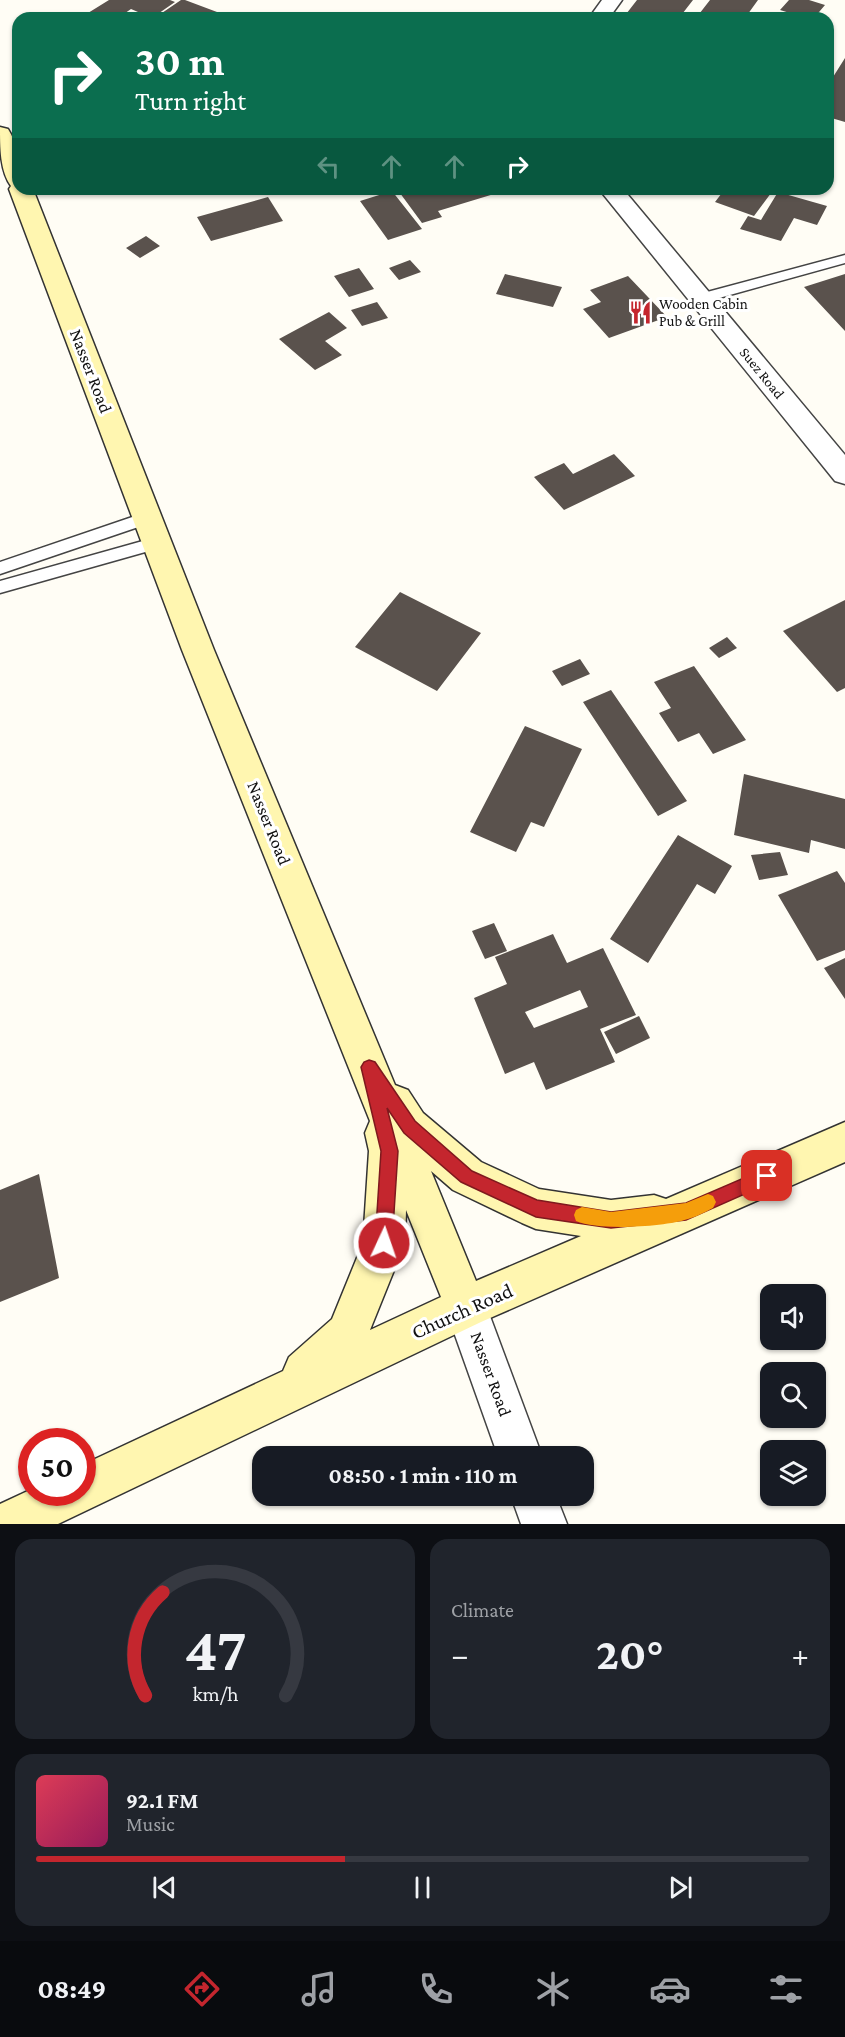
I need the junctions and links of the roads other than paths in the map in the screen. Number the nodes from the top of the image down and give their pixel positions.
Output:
1 (0, 134) edge
2 (12, 165) edge
3 (23, 195) edge
4 (616, 195) edge
5 (845, 259) edge
6 (701, 298) junction
7 (845, 474) edge
8 (152, 530) junction
9 (0, 568) edge
10 (0, 587) edge
11 (369, 1067) junction
12 (845, 1142) edge
13 (686, 1212) junction
14 (466, 1307) junction
15 (276, 1397) junction
16 (516, 1446) edge
17 (96, 1482) edge
18 (46, 1506) edge
19 (538, 1506) edge
20 (9, 1524) edge
21 (544, 1524) edge

1 - 2 main road
3 - 8 main road, Nasser Road
4 - 6 street, Suez Road
5 - 6 lane
6 - 7 street, Suez Road
8 - 9 lane
8 - 10 lane
8 - 11 main road, Nasser Road
11 - 13 main road
11 - 14 main road, Nasser Road
11 - 15 main road
12 - 13 main road, Church Road
13 - 14 main road, Church Road
14 - 15 main road, Church Road
14 - 16 street, Nasser Road
15 - 17 main road, Church Road
18 - 20 main road
19 - 21 street

